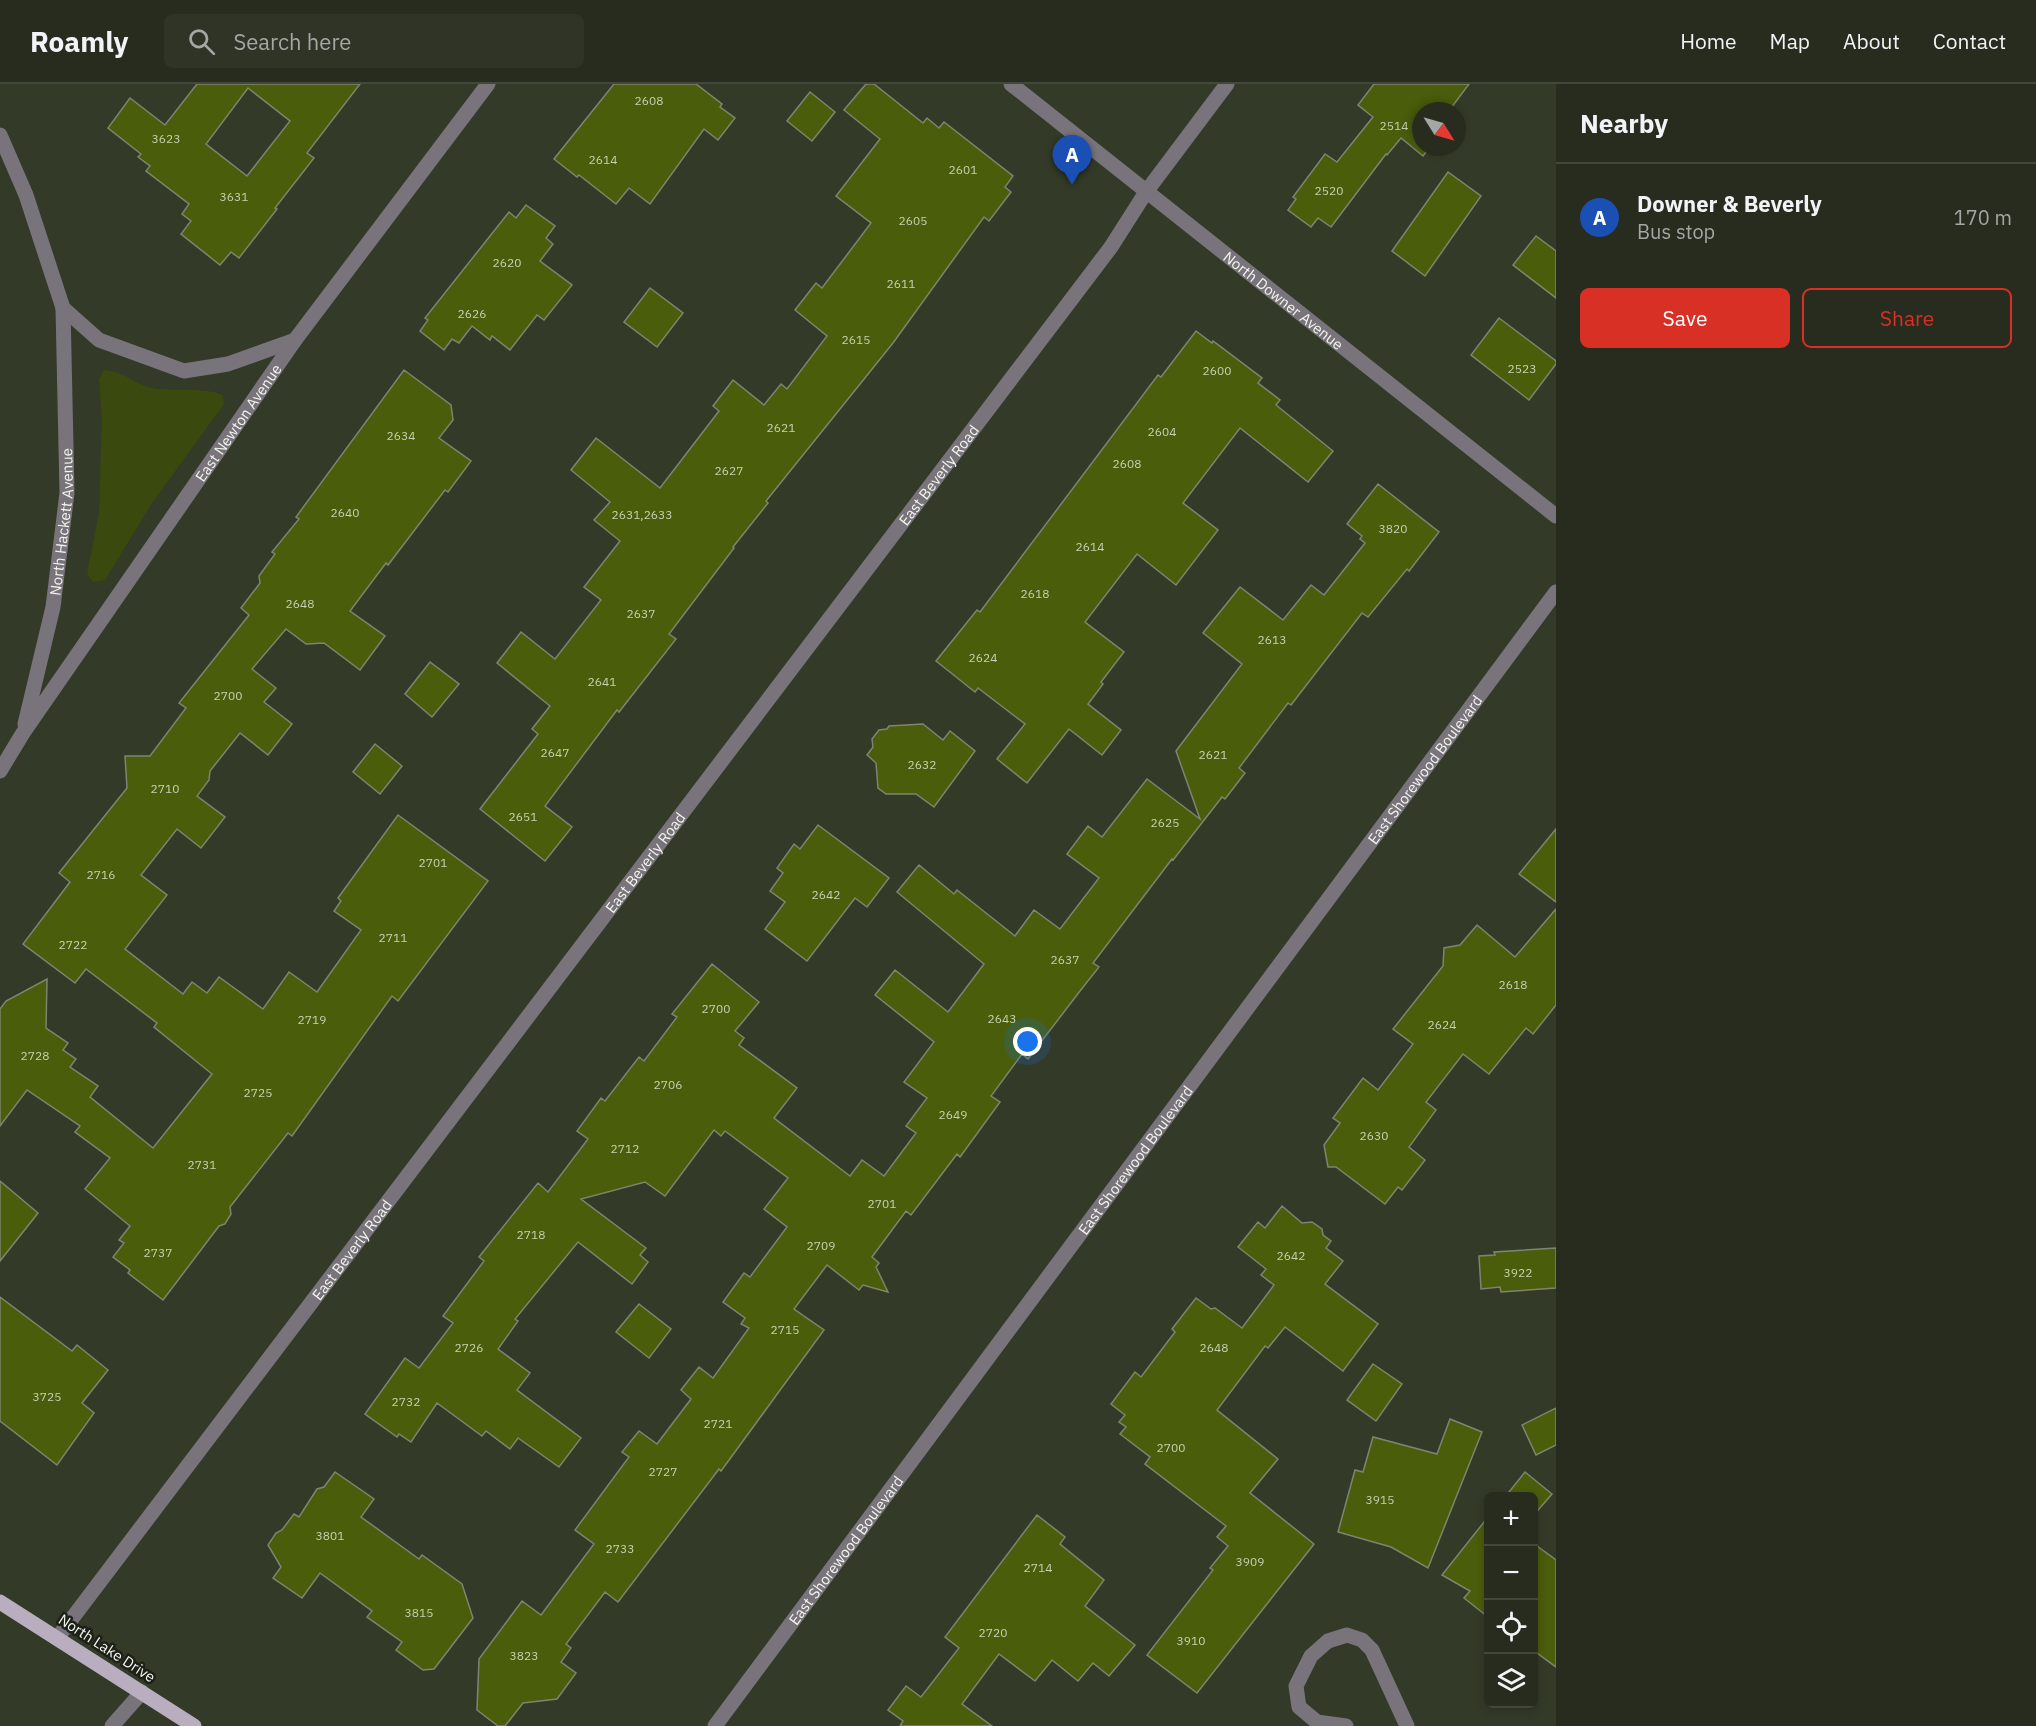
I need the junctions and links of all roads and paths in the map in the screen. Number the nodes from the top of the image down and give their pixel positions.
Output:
1 (488, 84) edge
2 (1011, 84) edge
3 (1227, 84) edge
4 (0, 135) edge
5 (1146, 192) junction
6 (63, 308) junction
7 (295, 340) junction
8 (1556, 516) edge
9 (1556, 592) edge
10 (23, 733) junction
11 (0, 771) edge
12 (0, 1602) edge
13 (58, 1637) junction
14 (142, 1692) junction
15 (112, 1726) edge
16 (195, 1726) edge
17 (714, 1726) edge
18 (1346, 1726) edge
19 (1407, 1726) edge

1 - 7 street, East Newton Avenue
2 - 5 street, North Downer Avenue
3 - 5 street, East Beverly Road
4 - 6 street, North Hackett Avenue
5 - 8 street, North Downer Avenue
5 - 13 street, East Beverly Road
6 - 7 street
6 - 10 street, North Hackett Avenue
7 - 10 street, East Newton Avenue
9 - 17 street, East Shorewood Boulevard
10 - 11 street, East Newton Avenue
12 - 13 main road, North Lake Drive
13 - 14 main road, North Lake Drive
14 - 15 street
14 - 16 main road, North Lake Drive
18 - 19 street

